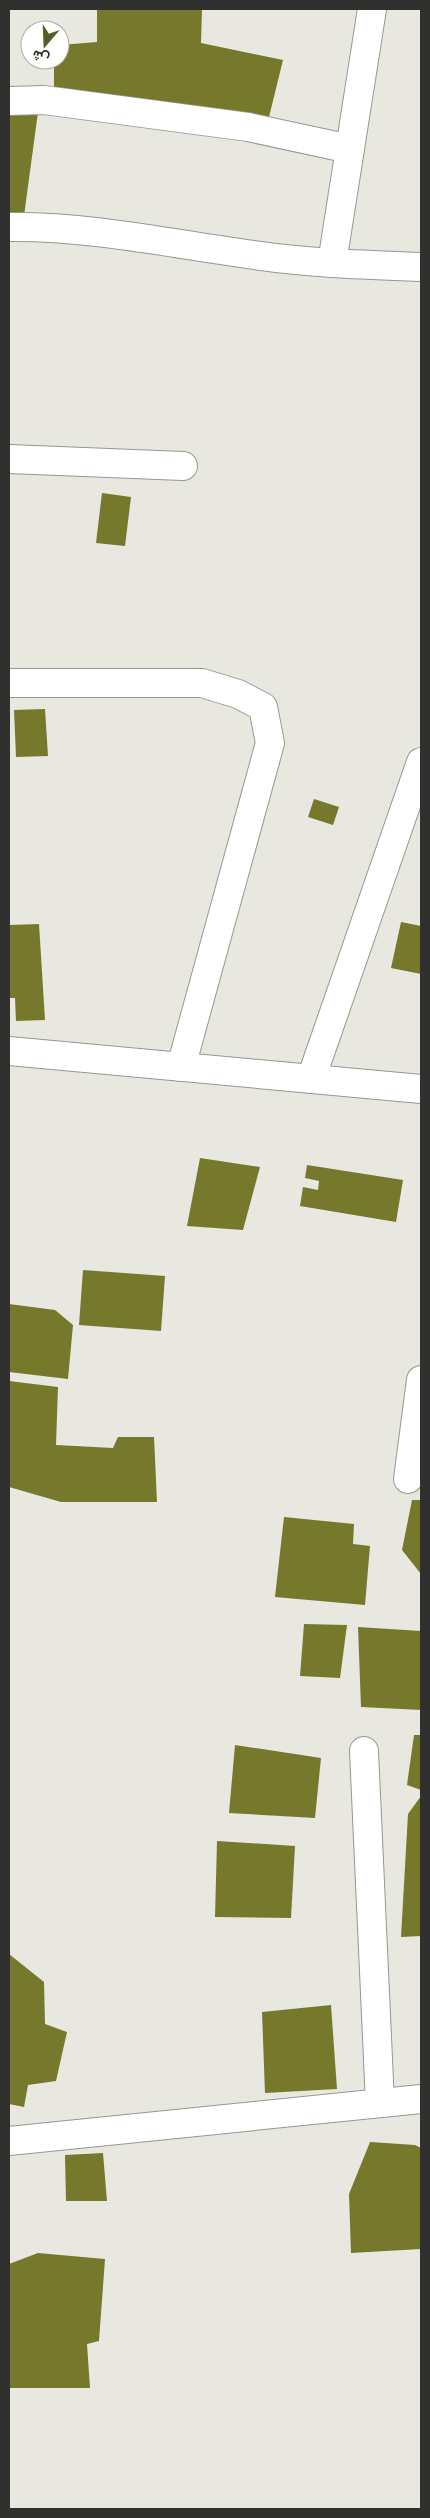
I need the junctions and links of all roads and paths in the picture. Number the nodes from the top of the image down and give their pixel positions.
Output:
1 (372, 9) edge
2 (9, 101) edge
3 (350, 149) junction
4 (9, 227) edge
5 (332, 263) junction
6 (421, 267) edge
7 (9, 459) edge
8 (183, 466) dead end
9 (9, 683) edge
10 (421, 762) edge
11 (9, 1051) edge
12 (181, 1067) junction
13 (311, 1079) junction
14 (421, 1088) edge
15 (421, 1380) edge
16 (408, 1479) dead end
17 (364, 1751) dead end
18 (421, 2099) edge
19 (380, 2104) junction
20 (9, 2141) edge

1 - 3 street
2 - 3 street
3 - 5 street
4 - 5 street
5 - 6 street
7 - 8 street
9 - 12 street
10 - 13 street
11 - 12 street
12 - 13 street
13 - 14 street
15 - 16 street
17 - 19 street
18 - 19 street
19 - 20 street

